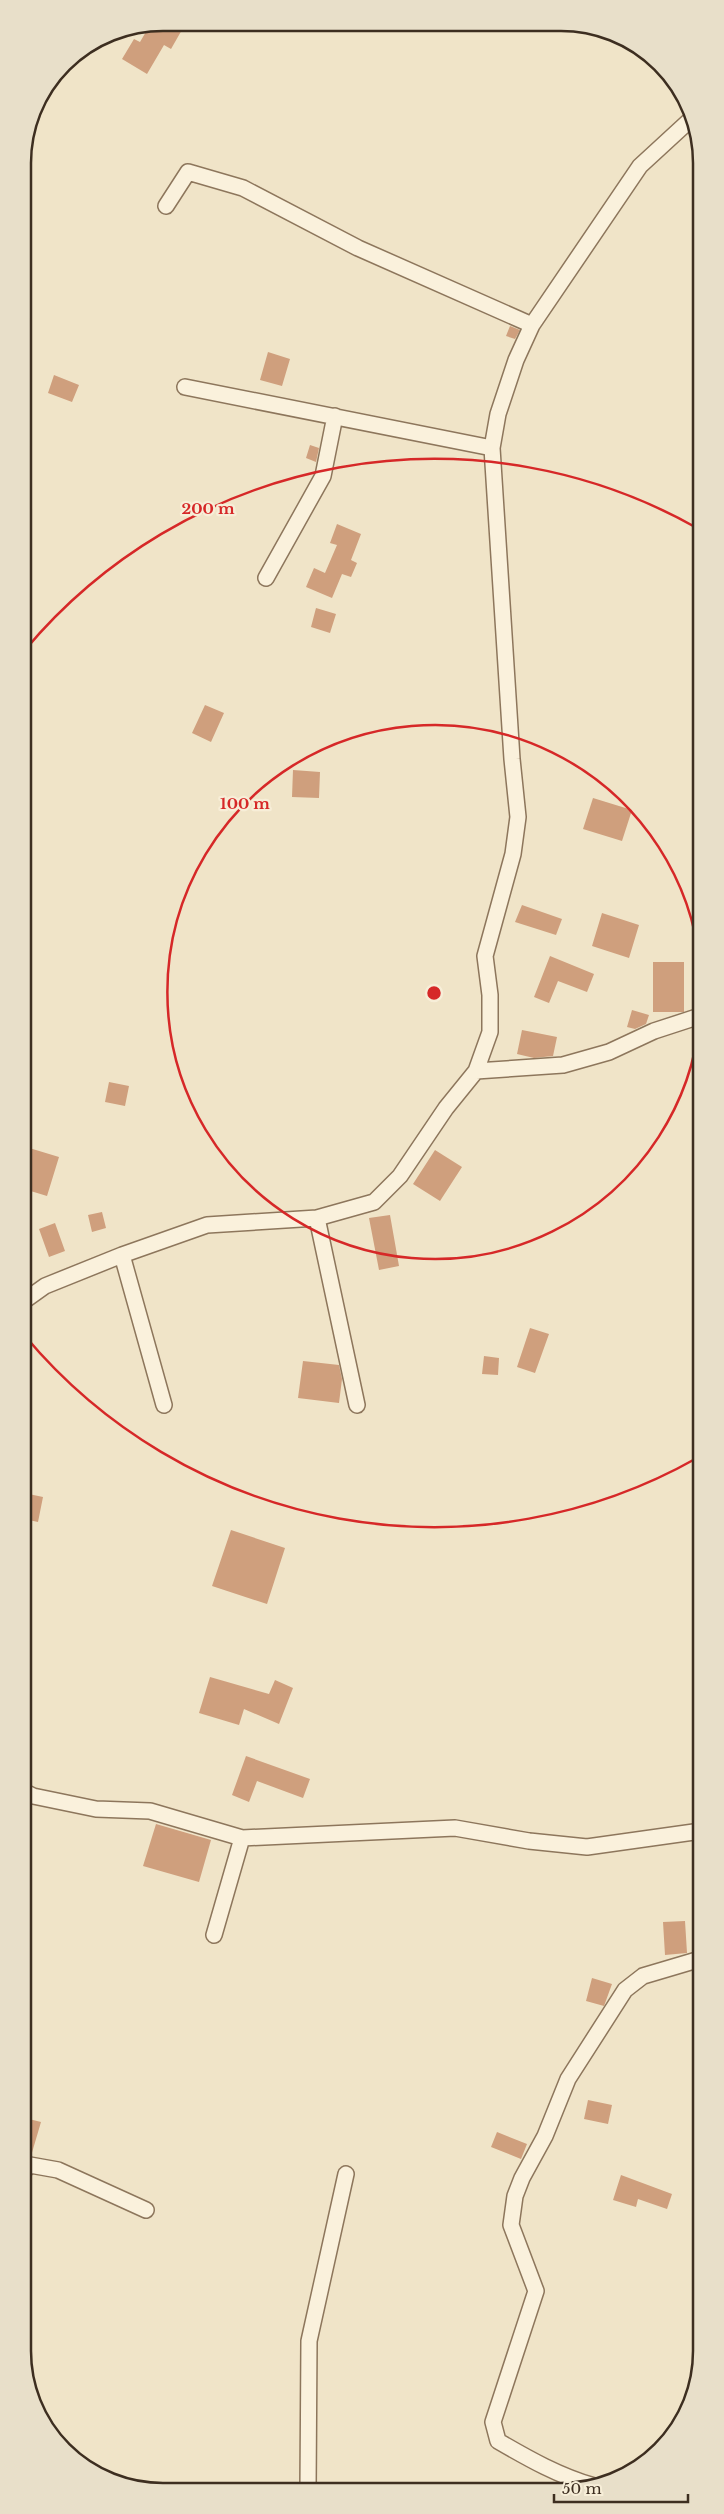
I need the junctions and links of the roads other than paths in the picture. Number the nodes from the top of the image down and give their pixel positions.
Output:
1 (686, 123) edge
2 (166, 206) dead end
3 (532, 325) junction
4 (185, 387) dead end
5 (334, 416) junction
6 (492, 448) junction
7 (266, 578) dead end
8 (693, 1018) edge
9 (476, 1070) junction
10 (316, 1218) junction
11 (122, 1255) junction
12 (31, 1296) edge
13 (164, 1405) dead end
14 (357, 1405) dead end
15 (31, 1795) edge
16 (692, 1832) edge
17 (242, 1838) junction
18 (214, 1935) dead end
19 (692, 1961) edge
20 (31, 2165) edge
21 (346, 2174) dead end
22 (146, 2210) dead end
23 (567, 2482) edge
24 (308, 2483) edge

1 - 3 street
2 - 3 street
3 - 6 street
4 - 5 street
5 - 6 street
5 - 7 street
6 - 9 street
8 - 9 street
9 - 10 street
10 - 11 street
10 - 14 street
11 - 12 street
11 - 13 street
15 - 17 street
16 - 17 street
17 - 18 street
19 - 23 street
20 - 22 street
21 - 24 street

